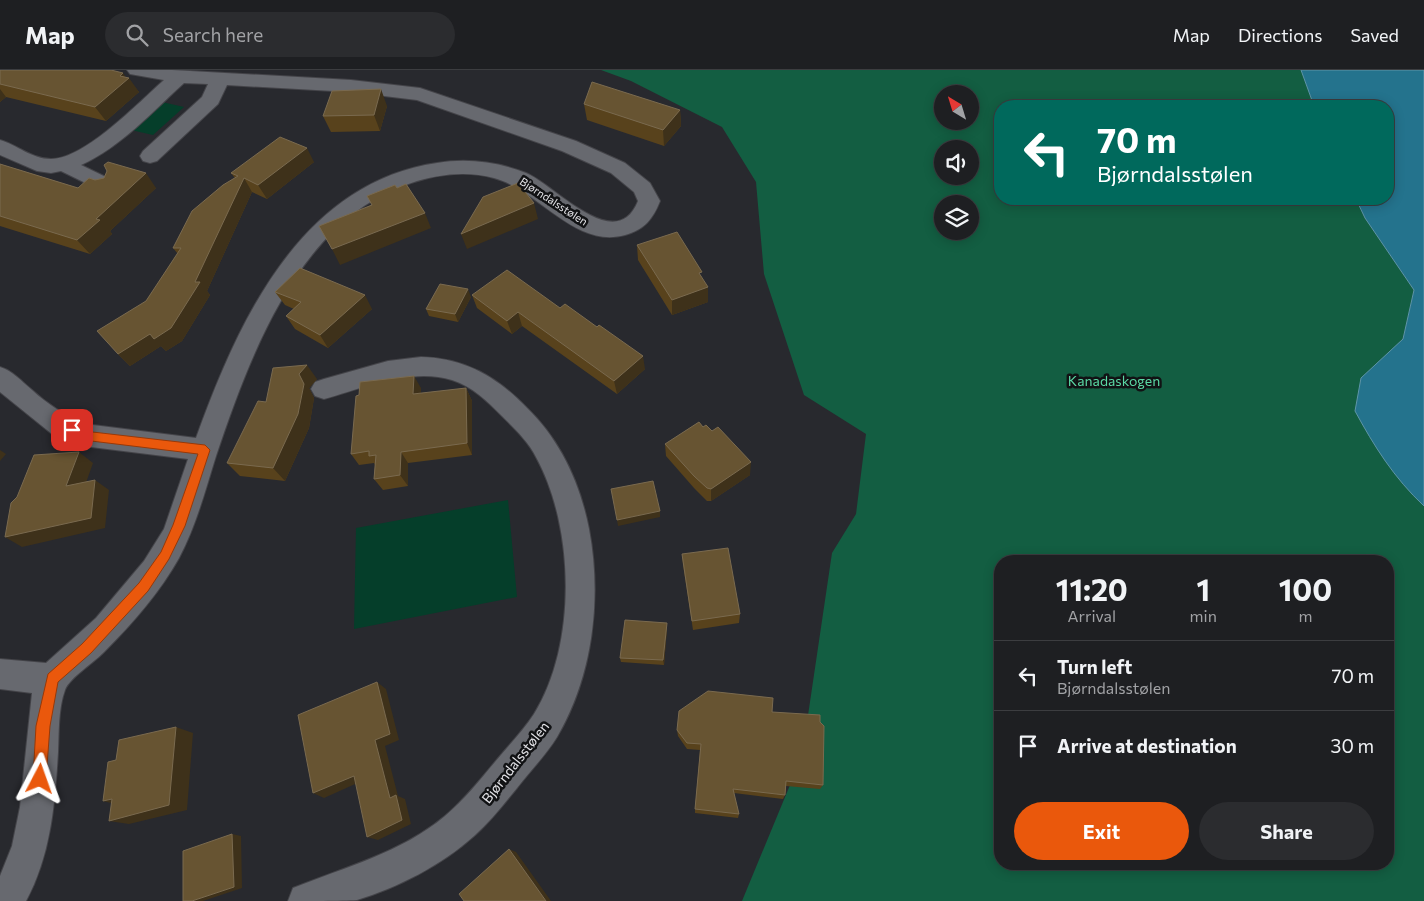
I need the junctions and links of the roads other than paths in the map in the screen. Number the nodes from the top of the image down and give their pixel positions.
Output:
1 (137, 70) edge
2 (179, 77) junction
3 (219, 80) junction
4 (0, 147) edge
5 (150, 156) dead end
6 (65, 164) junction
7 (106, 186) edge
8 (0, 377) edge
9 (324, 389) dead end
10 (205, 450) junction
11 (0, 674) edge
12 (53, 679) junction
13 (6, 901) edge
14 (306, 901) edge

1 - 2 street, Bjørndalsstølen
2 - 3 street, Bjørndalsstølen
2 - 6 street
3 - 5 street
3 - 10 street, Bjørndalsstølen
4 - 6 street
6 - 7 street
8 - 10 street
9 - 14 street, Bjørndalsstølen
10 - 12 street, Bjørndalsstølen
11 - 12 street
12 - 13 street

